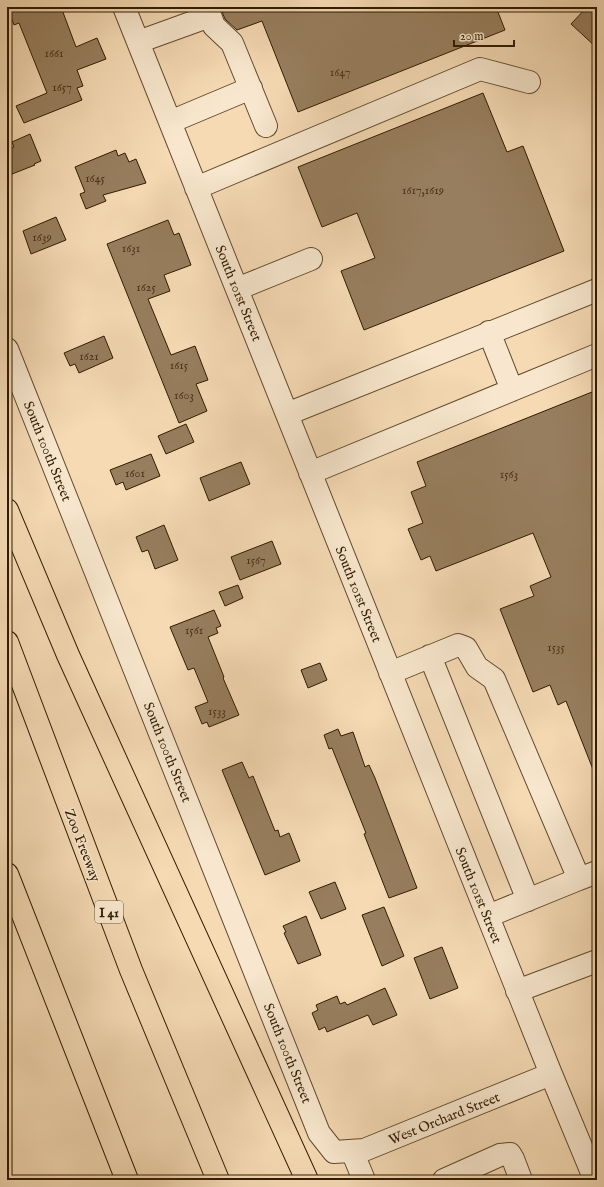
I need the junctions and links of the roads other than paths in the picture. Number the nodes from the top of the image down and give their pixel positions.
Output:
1 (124, 7) edge
2 (208, 11) edge
3 (138, 42) junction
4 (529, 82) dead end
5 (251, 88) junction
6 (170, 122) junction
7 (266, 126) dead end
8 (196, 188) junction
9 (310, 259) dead end
10 (237, 289) junction
11 (597, 290) edge
12 (489, 332) junction
13 (7, 348) edge
14 (597, 355) edge
15 (512, 390) junction
16 (286, 414) junction
17 (310, 473) junction
18 (7, 510) edge
19 (7, 642) edge
20 (430, 656) junction
21 (390, 673) junction
22 (7, 874) edge
23 (588, 876) edge
24 (528, 900) junction
25 (488, 916) junction
26 (597, 961) edge
27 (518, 990) junction
28 (551, 1074) junction
29 (343, 1151) junction
30 (127, 1180) edge
31 (218, 1180) edge
32 (307, 1180) edge
33 (364, 1180) edge
34 (444, 1180) edge
35 (521, 1180) edge
36 (595, 1180) edge

1 - 3 street, South 101st Street
2 - 3 street
2 - 5 street
3 - 6 street, South 101st Street
4 - 8 street
5 - 6 street
5 - 7 street
6 - 8 street, South 101st Street
8 - 10 street, South 101st Street
9 - 10 street
10 - 16 street, South 101st Street
11 - 12 street
12 - 15 street
12 - 16 street
13 - 29 street, South 100th Street
14 - 15 street
15 - 17 street
16 - 17 street, South 101st Street
17 - 21 street, South 101st Street
18 - 32 highway
19 - 31 highway, Zoo Freeway / I 41
20 - 21 street
20 - 23 street
20 - 24 street
21 - 25 street, South 101st Street
22 - 30 highway
23 - 24 street
24 - 25 street
25 - 27 street, South 101st Street
26 - 27 street
27 - 28 street, South 101st Street
28 - 29 street, West Orchard Street
28 - 36 street, South 101st Street
29 - 33 street, South 100th Street
34 - 35 street

